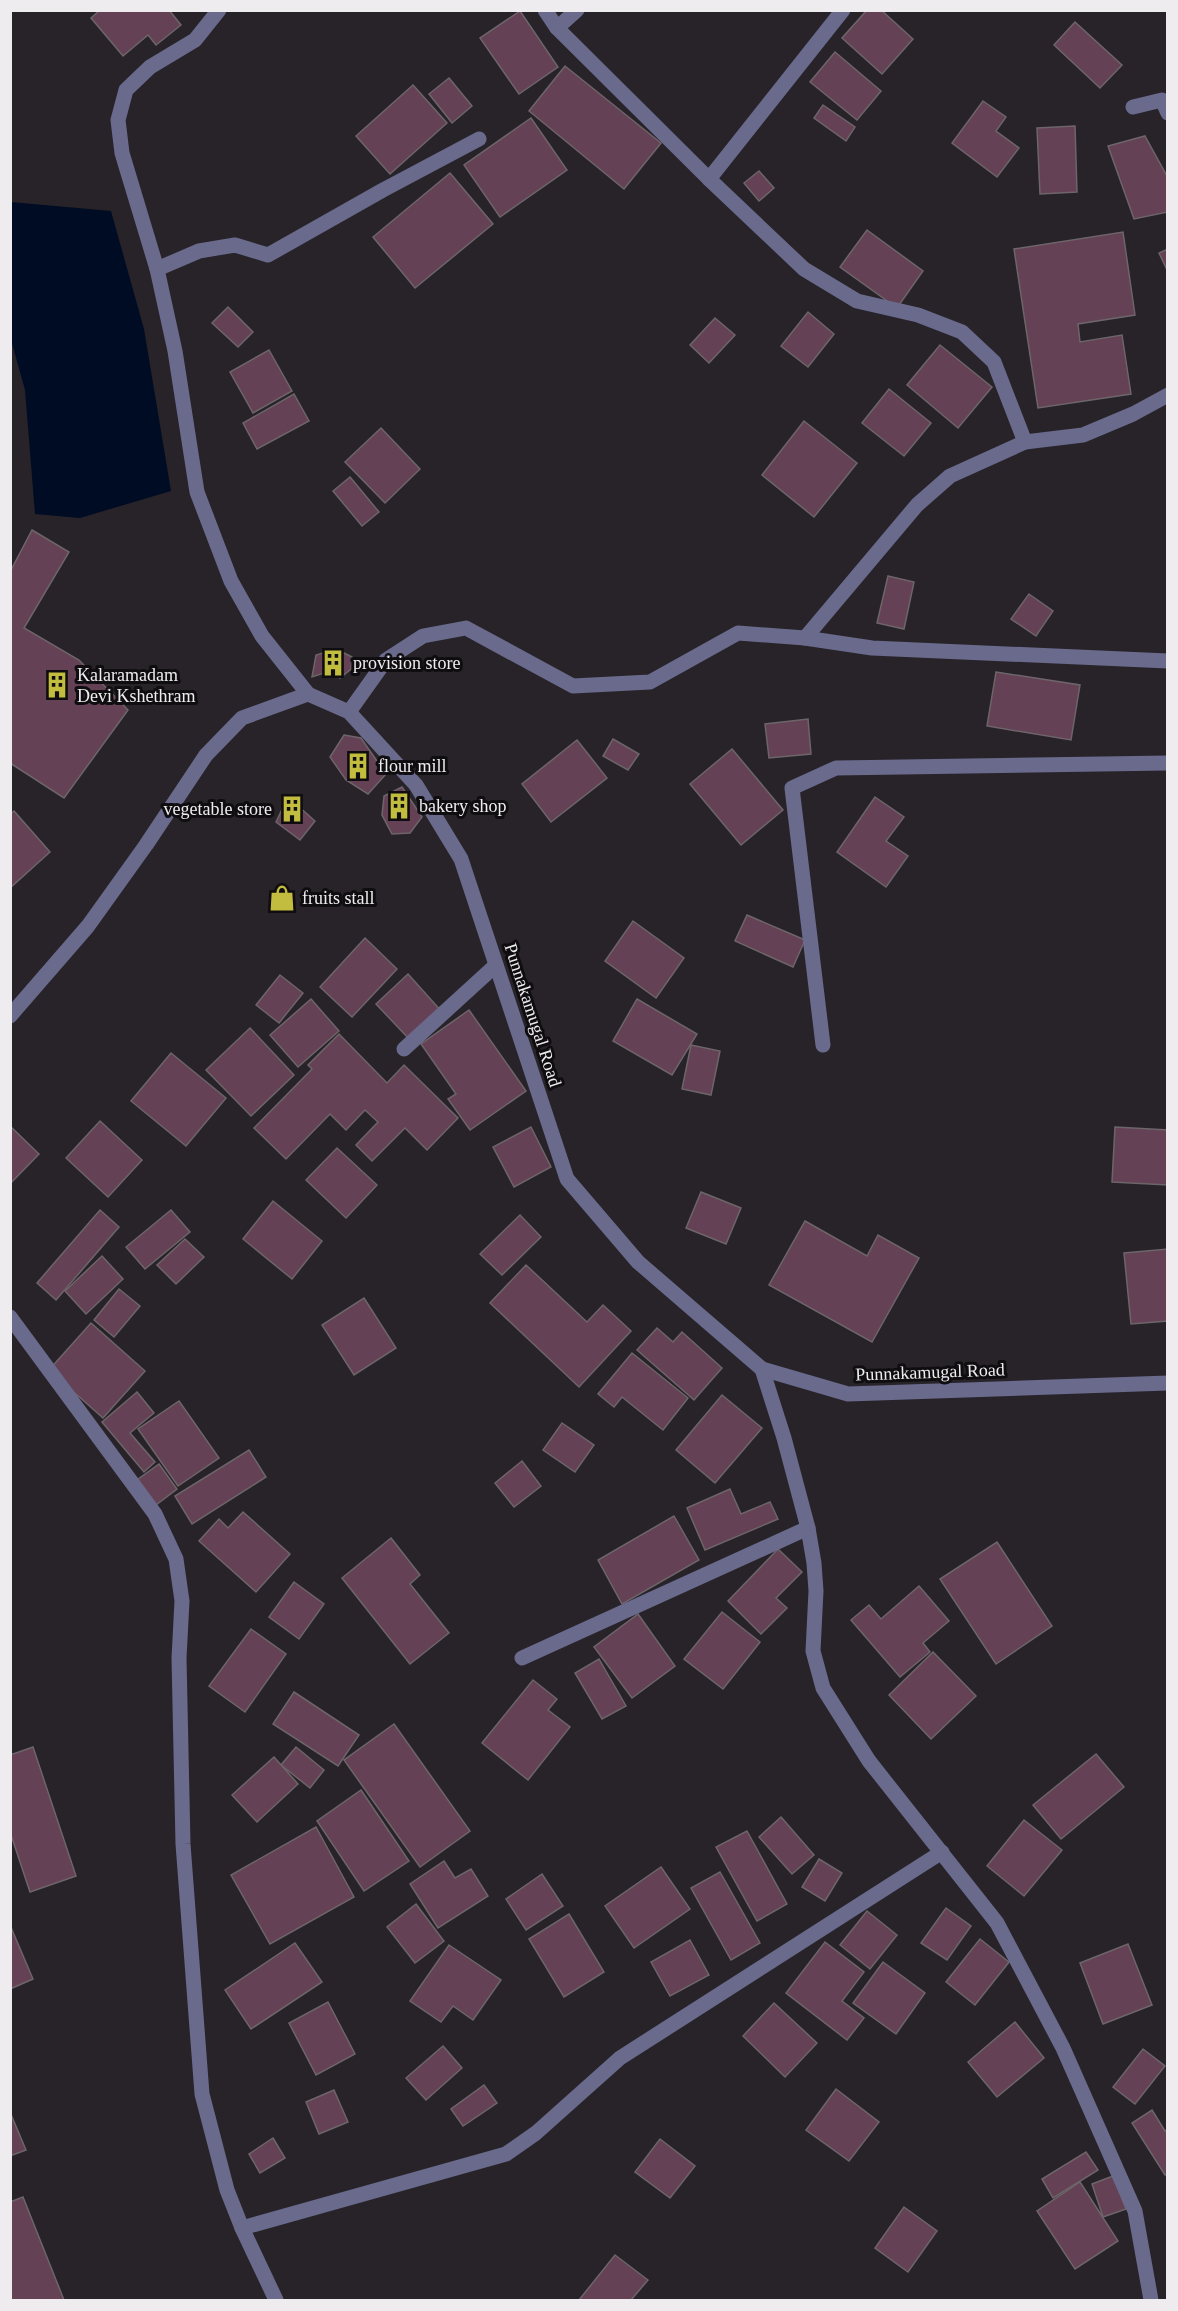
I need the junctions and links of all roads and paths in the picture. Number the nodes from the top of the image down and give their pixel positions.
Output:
1 (219, 10) edge
2 (545, 10) edge
3 (577, 10) edge
4 (843, 10) edge
5 (557, 28) junction
6 (1133, 107) dead end
7 (1167, 113) edge
8 (479, 139) dead end
9 (709, 179) junction
10 (157, 269) junction
11 (1167, 395) edge
12 (1025, 442) junction
13 (805, 638) junction
14 (1167, 661) edge
15 (308, 694) junction
16 (349, 712) junction
17 (1167, 763) edge
18 (496, 965) junction
19 (10, 1016) edge
20 (823, 1045) dead end
21 (404, 1049) dead end
22 (10, 1317) edge
23 (762, 1369) junction
24 (1167, 1383) edge
25 (808, 1528) junction
26 (522, 1658) dead end
27 (942, 1852) junction
28 (242, 2228) junction
29 (276, 2301) edge
30 (1151, 2301) edge

1 - 10 street
2 - 5 street
3 - 5 street
4 - 9 street
5 - 9 street
6 - 7 street
8 - 10 street
9 - 12 street
10 - 15 street
11 - 12 street
12 - 13 street
13 - 14 street
13 - 16 street
15 - 16 street, Punnakamugal Road
15 - 19 street
16 - 18 street, Punnakamugal Road
17 - 20 street
18 - 21 street
18 - 23 street, Punnakamugal Road
22 - 28 street
23 - 24 street, Punnakamugal Road
23 - 25 street
25 - 26 street
25 - 27 street
27 - 28 street
27 - 30 street
28 - 29 street

